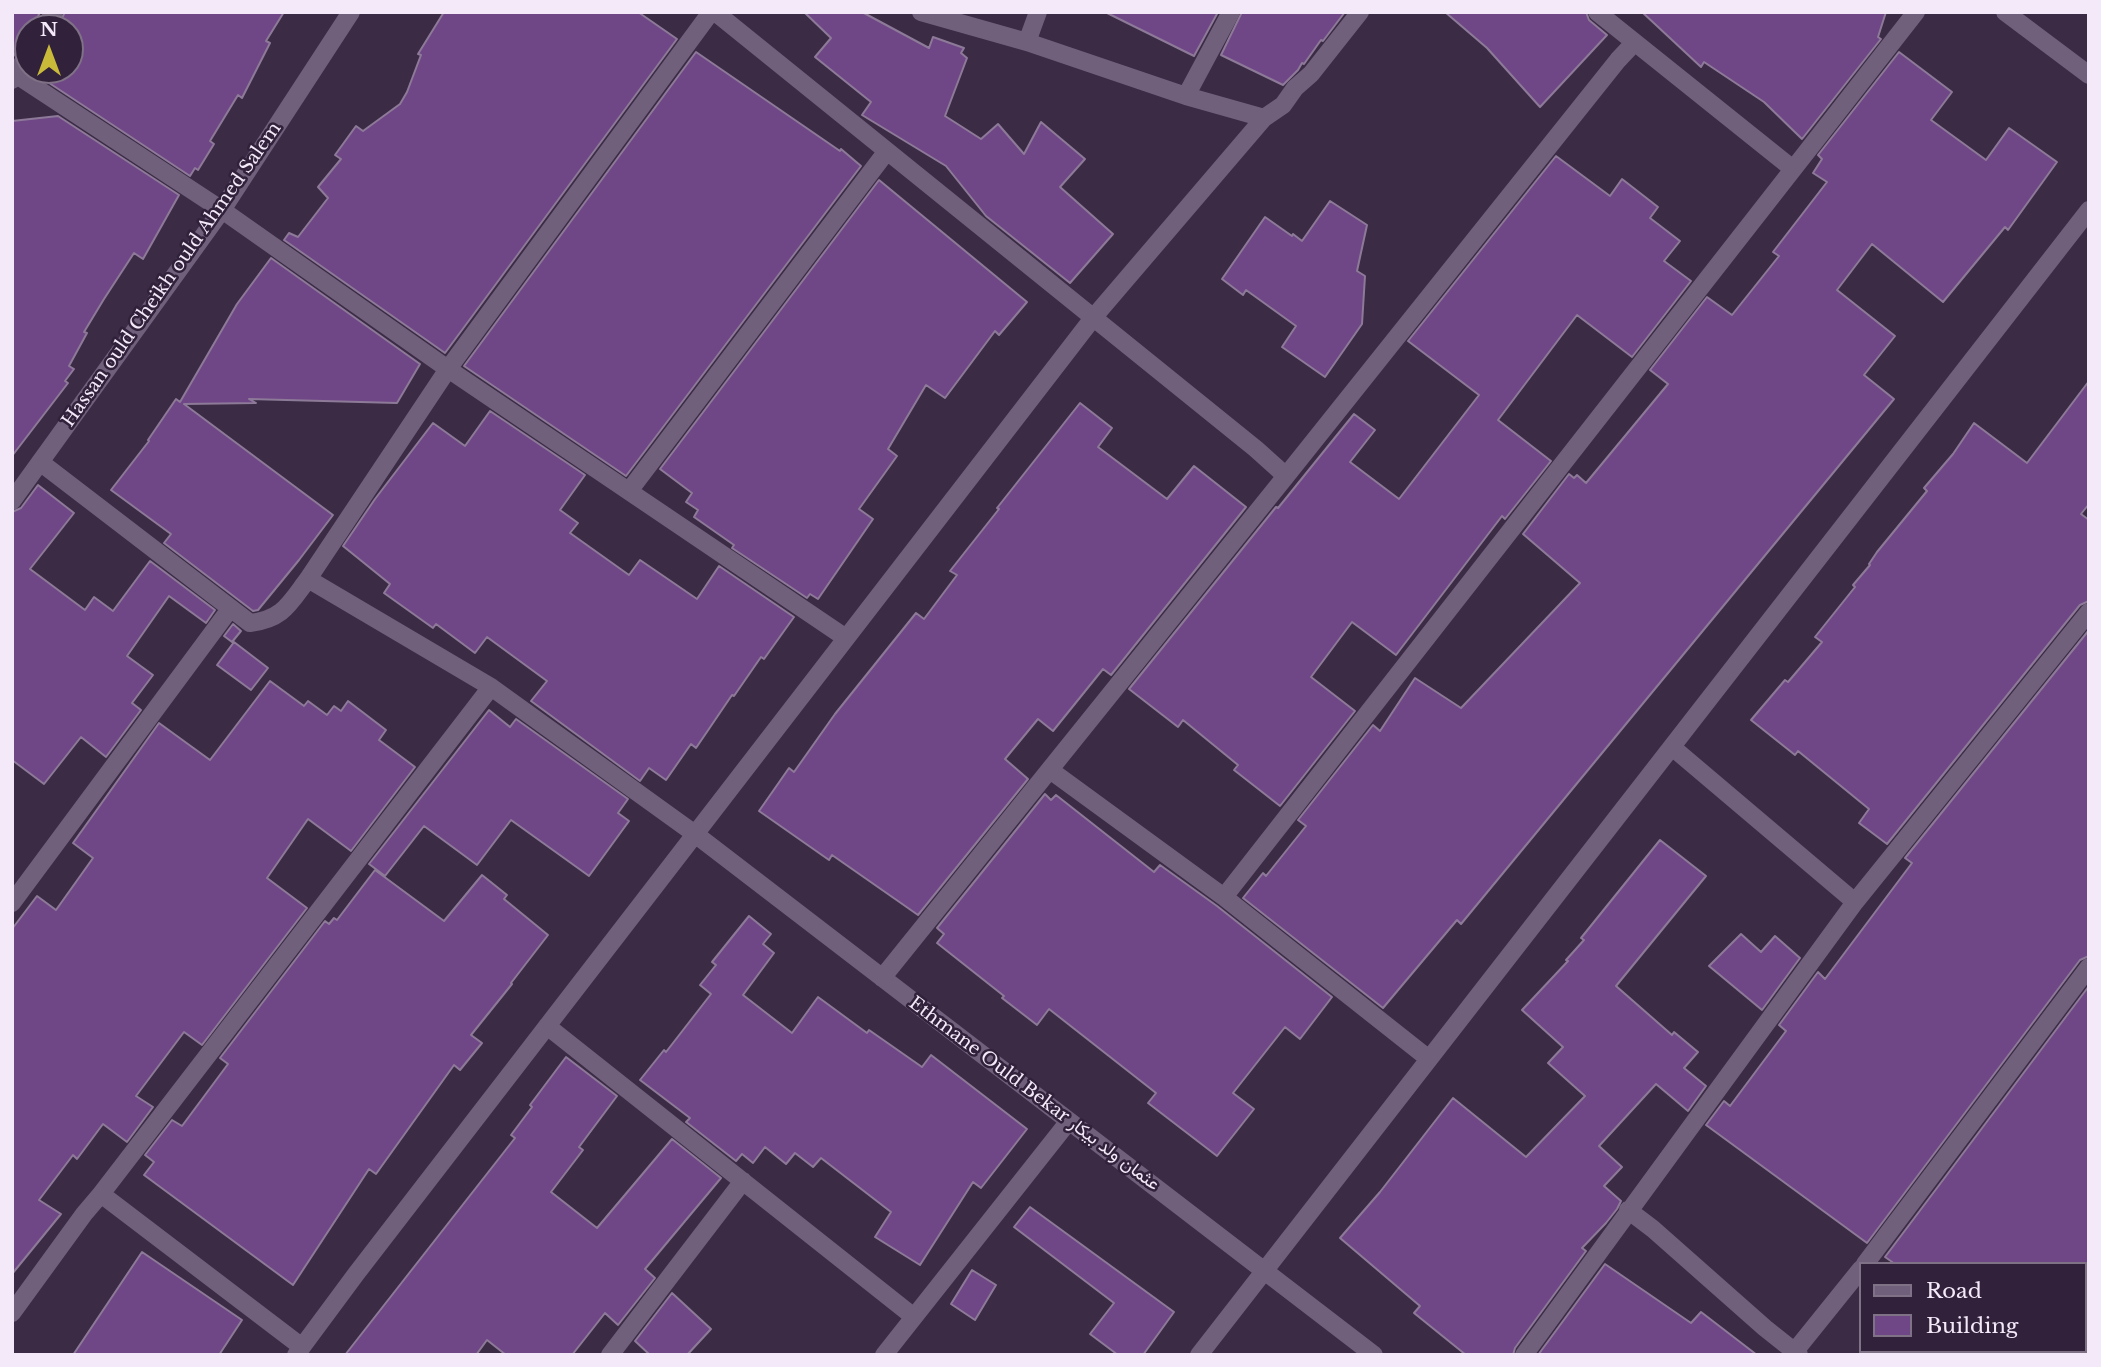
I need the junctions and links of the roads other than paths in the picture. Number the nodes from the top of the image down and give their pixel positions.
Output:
1 (351, 12) edge
2 (713, 12) edge
3 (920, 12) edge
4 (1038, 12) edge
5 (1231, 12) edge
6 (1360, 12) edge
7 (1597, 12) edge
8 (1916, 12) edge
9 (2005, 12) edge
10 (1027, 42) junction
11 (1634, 43) junction
12 (13, 75) edge
13 (2089, 75) edge
14 (1186, 96) junction
15 (1264, 118) junction
16 (887, 151) junction
17 (1794, 169) junction
18 (222, 210) junction
19 (2089, 210) edge
20 (1093, 318) junction
21 (448, 369) junction
22 (40, 462) junction
23 (1286, 476) junction
24 (629, 491) junction
25 (12, 501) edge
26 (308, 579) junction
27 (230, 609) junction
28 (2089, 612) edge
29 (846, 638) junction
30 (491, 687) junction
31 (1672, 747) junction
32 (1050, 770) junction
33 (695, 834) junction
34 (1224, 897) junction
35 (1855, 902) junction
36 (12, 903) edge
37 (2089, 967) edge
38 (882, 978) junction
39 (547, 1026) junction
40 (1429, 1059) junction
41 (1069, 1121) junction
42 (743, 1181) junction
43 (101, 1194) junction
44 (1628, 1210) junction
45 (1867, 1262) edge
46 (1860, 1270) edge
47 (1265, 1271) junction
48 (12, 1313) edge
49 (914, 1317) junction
50 (299, 1351) edge
51 (1797, 1353) edge
52 (610, 1355) edge
53 (884, 1355) edge
54 (1199, 1355) edge
55 (1374, 1355) edge
56 (1524, 1355) edge

1 - 18 street, Hassan ould Cheikh ould Ahmed Salem
2 - 16 street
2 - 21 street
3 - 10 street
4 - 10 street
5 - 14 street
6 - 15 street
7 - 11 street
8 - 17 street
9 - 13 street
10 - 14 street
11 - 17 street
11 - 23 street
12 - 18 street
14 - 15 street
15 - 20 street
16 - 20 street
16 - 24 street
17 - 34 street
18 - 21 street
18 - 22 street, Hassan ould Cheikh ould Ahmed Salem
19 - 31 street
20 - 23 street
20 - 29 street
21 - 24 street
21 - 26 street
22 - 25 street, Hassan ould Cheikh ould Ahmed Salem
22 - 27 street
23 - 32 street
24 - 29 street
26 - 27 street
26 - 30 street, Ethmane Ould Bekar عثمان ولد بيكار
27 - 36 street
28 - 35 street
29 - 33 street
30 - 33 street, Ethmane Ould Bekar عثمان ولد بيكار
30 - 43 street
31 - 35 street
31 - 40 street
32 - 34 street
32 - 38 street
33 - 38 street, Ethmane Ould Bekar عثمان ولد بيكار
33 - 39 street
34 - 40 street
35 - 44 street
37 - 45 street
38 - 41 street, Ethmane Ould Bekar عثمان ولد بيكار
39 - 42 street
39 - 50 street
40 - 47 street
41 - 47 street, Ethmane Ould Bekar عثمان ولد بيكار
41 - 49 street
42 - 49 street
42 - 52 street
43 - 48 street
43 - 50 street
44 - 51 street
44 - 56 street
46 - 51 street
47 - 54 street
47 - 55 street, Ethmane Ould Bekar عثمان ولد بيكار
49 - 53 street

